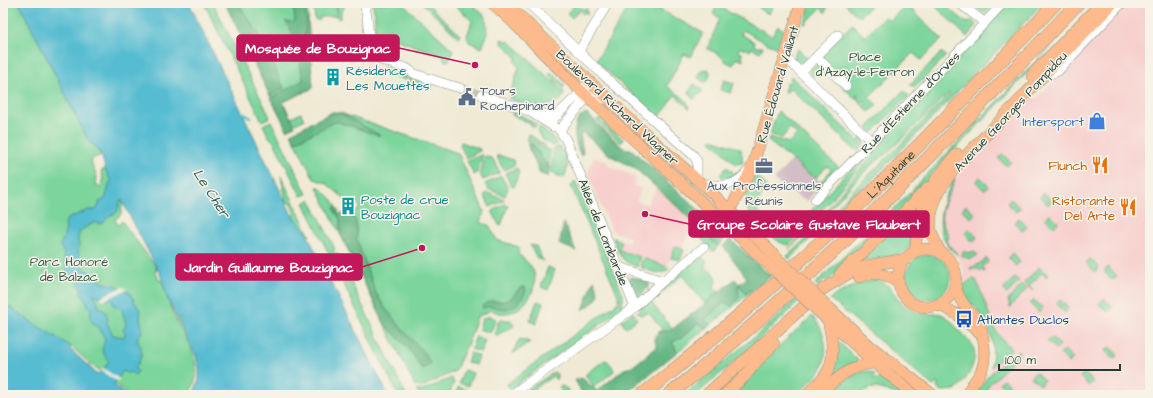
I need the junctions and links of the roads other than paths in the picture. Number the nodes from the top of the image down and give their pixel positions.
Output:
1 (364, 3) edge
2 (492, 3) edge
3 (506, 3) edge
4 (528, 3) edge
5 (608, 3) edge
6 (801, 3) edge
7 (959, 3) edge
8 (1003, 3) edge
9 (1056, 3) edge
10 (1078, 3) edge
11 (1101, 3) edge
12 (1113, 3) edge
13 (1122, 3) edge
14 (984, 22) junction
15 (838, 35) dead end
16 (579, 51) junction
17 (784, 56) junction
18 (817, 57) junction
19 (801, 72) junction
20 (1040, 77) junction
21 (586, 78) junction
22 (846, 86) dead end
23 (460, 88) tunnel mouth
24 (481, 95) tunnel mouth
25 (586, 95) junction
26 (609, 100) junction
27 (529, 111) junction
28 (558, 115) junction
29 (557, 129) junction
30 (872, 142) junction
31 (753, 165) junction
32 (700, 181) junction
33 (935, 181) junction
34 (816, 200) dead end
35 (704, 204) junction
36 (730, 210) junction
37 (724, 222) junction
38 (704, 247) dead end
39 (915, 252) junction
40 (941, 253) junction
41 (906, 259) junction
42 (778, 263) junction
43 (619, 267) junction
44 (663, 281) junction
45 (899, 284) junction
46 (955, 287) junction
47 (823, 289) junction
48 (937, 305) junction
49 (635, 307) junction
50 (822, 307) junction
51 (828, 320) junction
52 (982, 336) junction
53 (875, 363) junction
54 (964, 393) edge
55 (933, 394) edge
56 (511, 395) edge
57 (642, 395) edge
58 (669, 395) edge
59 (706, 395) edge
60 (724, 395) edge
61 (806, 395) edge
62 (818, 395) edge
63 (914, 395) edge

1 - 23 street
2 - 25 main road, Boulevard Richard Wagner
3 - 21 main road, Boulevard Richard Wagner
4 - 16 street
5 - 16 street
6 - 17 main road, Rue Édouard Vaillant
7 - 14 street
8 - 14 street, Rue d'Estienne d'Orves
9 - 57 highway, L'Aquitaine
10 - 58 highway, L'Aquitaine
11 - 33 main road, Avenue Georges Pompidou
12 - 20 main road, Avenue Georges Pompidou
13 - 20 street
14 - 30 street, Rue d'Estienne d'Orves
15 - 18 street
16 - 32 street
17 - 19 street
17 - 31 main road, Rue Édouard Vaillant
18 - 19 street
18 - 22 street
19 - 30 street
20 - 40 main road, Avenue Georges Pompidou
21 - 25 street
21 - 26 main road, Boulevard Richard Wagner
24 - 27 street
25 - 26 street
25 - 28 street
25 - 29 street
25 - 35 main road, Boulevard Richard Wagner
26 - 32 main road, Boulevard Richard Wagner
27 - 28 street
27 - 29 street
28 - 29 street
29 - 43 street, Allée de Lombardie
30 - 34 street, Rue d'Estienne d'Orves
31 - 32 street, Rue Édouard Vaillant
31 - 36 main road, Rue Édouard Vaillant
32 - 36 main road, Boulevard Richard Wagner
33 - 39 main road, Avenue Georges Pompidou
33 - 47 main road
35 - 36 main road, Boulevard Richard Wagner
35 - 37 main road, Boulevard Richard Wagner
36 - 37 main road, Rue Édouard Vaillant
36 - 42 main road, Boulevard Richard Wagner
37 - 42 main road, Boulevard Richard Wagner
38 - 44 street
39 - 40 main road
39 - 41 main road
40 - 46 main road
41 - 45 main road
41 - 47 main road
42 - 50 main road, Boulevard Richard Wagner, bridge
43 - 44 street
43 - 49 street, Allée de Lombardie
44 - 49 street
45 - 48 main road
45 - 60 main road
46 - 48 main road
46 - 52 main road
47 - 59 main road
48 - 52 main road
49 - 56 street
50 - 51 main road
50 - 55 main road
51 - 53 main road
51 - 61 main road
52 - 54 main road
53 - 62 main road
53 - 63 main road

